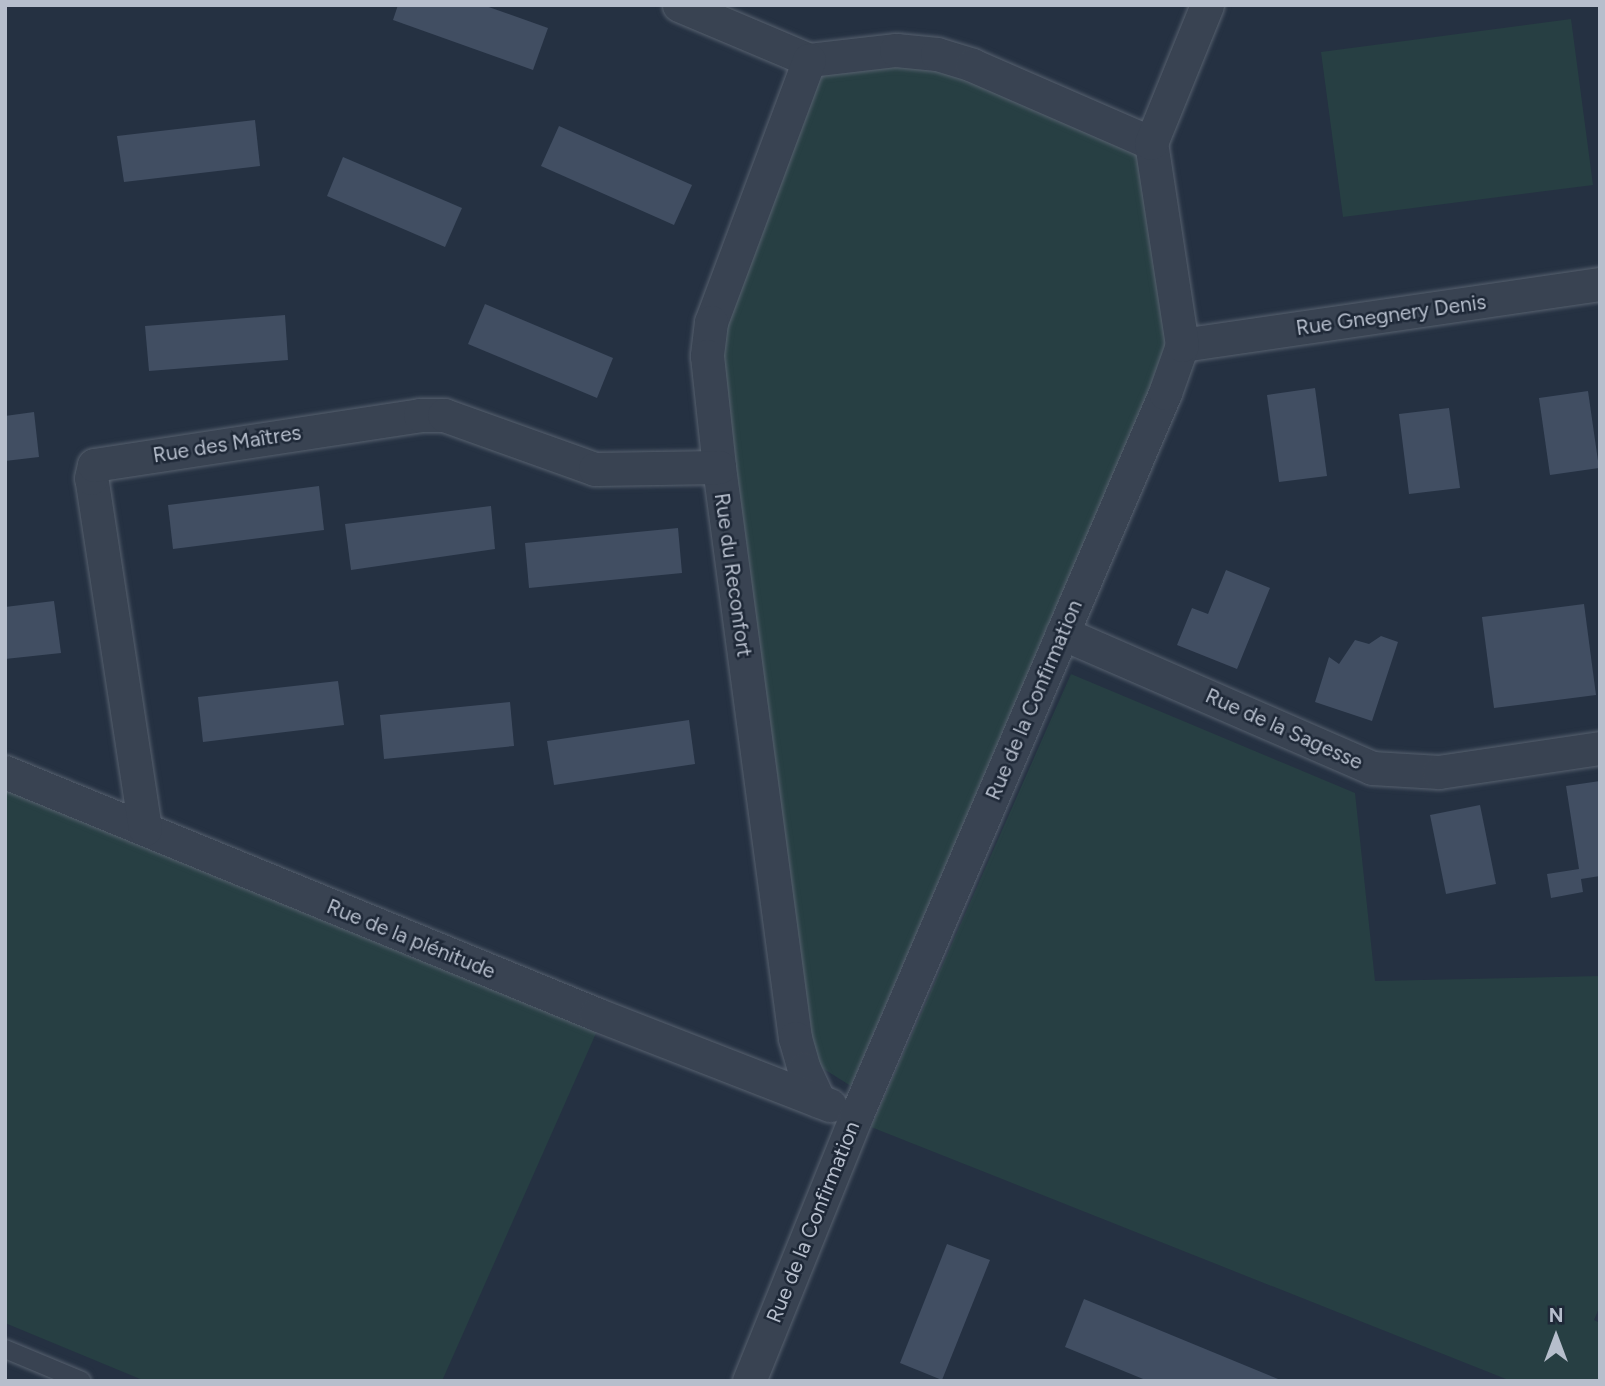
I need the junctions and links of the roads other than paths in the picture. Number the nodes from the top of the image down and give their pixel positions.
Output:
1 (679, 5) edge
2 (1207, 5) edge
3 (809, 60) junction
4 (1151, 144) junction
5 (1600, 284) edge
6 (1182, 345) junction
7 (719, 467) junction
8 (1062, 633) junction
9 (1600, 748) edge
10 (5, 772) edge
11 (145, 829) junction
12 (819, 1101) junction
13 (856, 1116) junction
14 (5, 1349) edge
15 (82, 1381) edge
16 (749, 1381) edge

1 - 3 street
2 - 4 street
3 - 4 street
3 - 7 street, Rue du Reconfort
4 - 6 street
5 - 6 street, Rue Gnegnery Denis
6 - 8 street, Rue de la Confirmation
7 - 11 street, Rue des Maîtres
7 - 12 street, Rue du Reconfort
8 - 9 street, Rue de la Sagesse
8 - 13 street, Rue de la Confirmation
10 - 11 street, Rue de la plénitude
11 - 12 street, Rue de la plénitude
12 - 13 street, Rue de la plénitude
13 - 16 street, Rue de la Confirmation
14 - 15 lane

